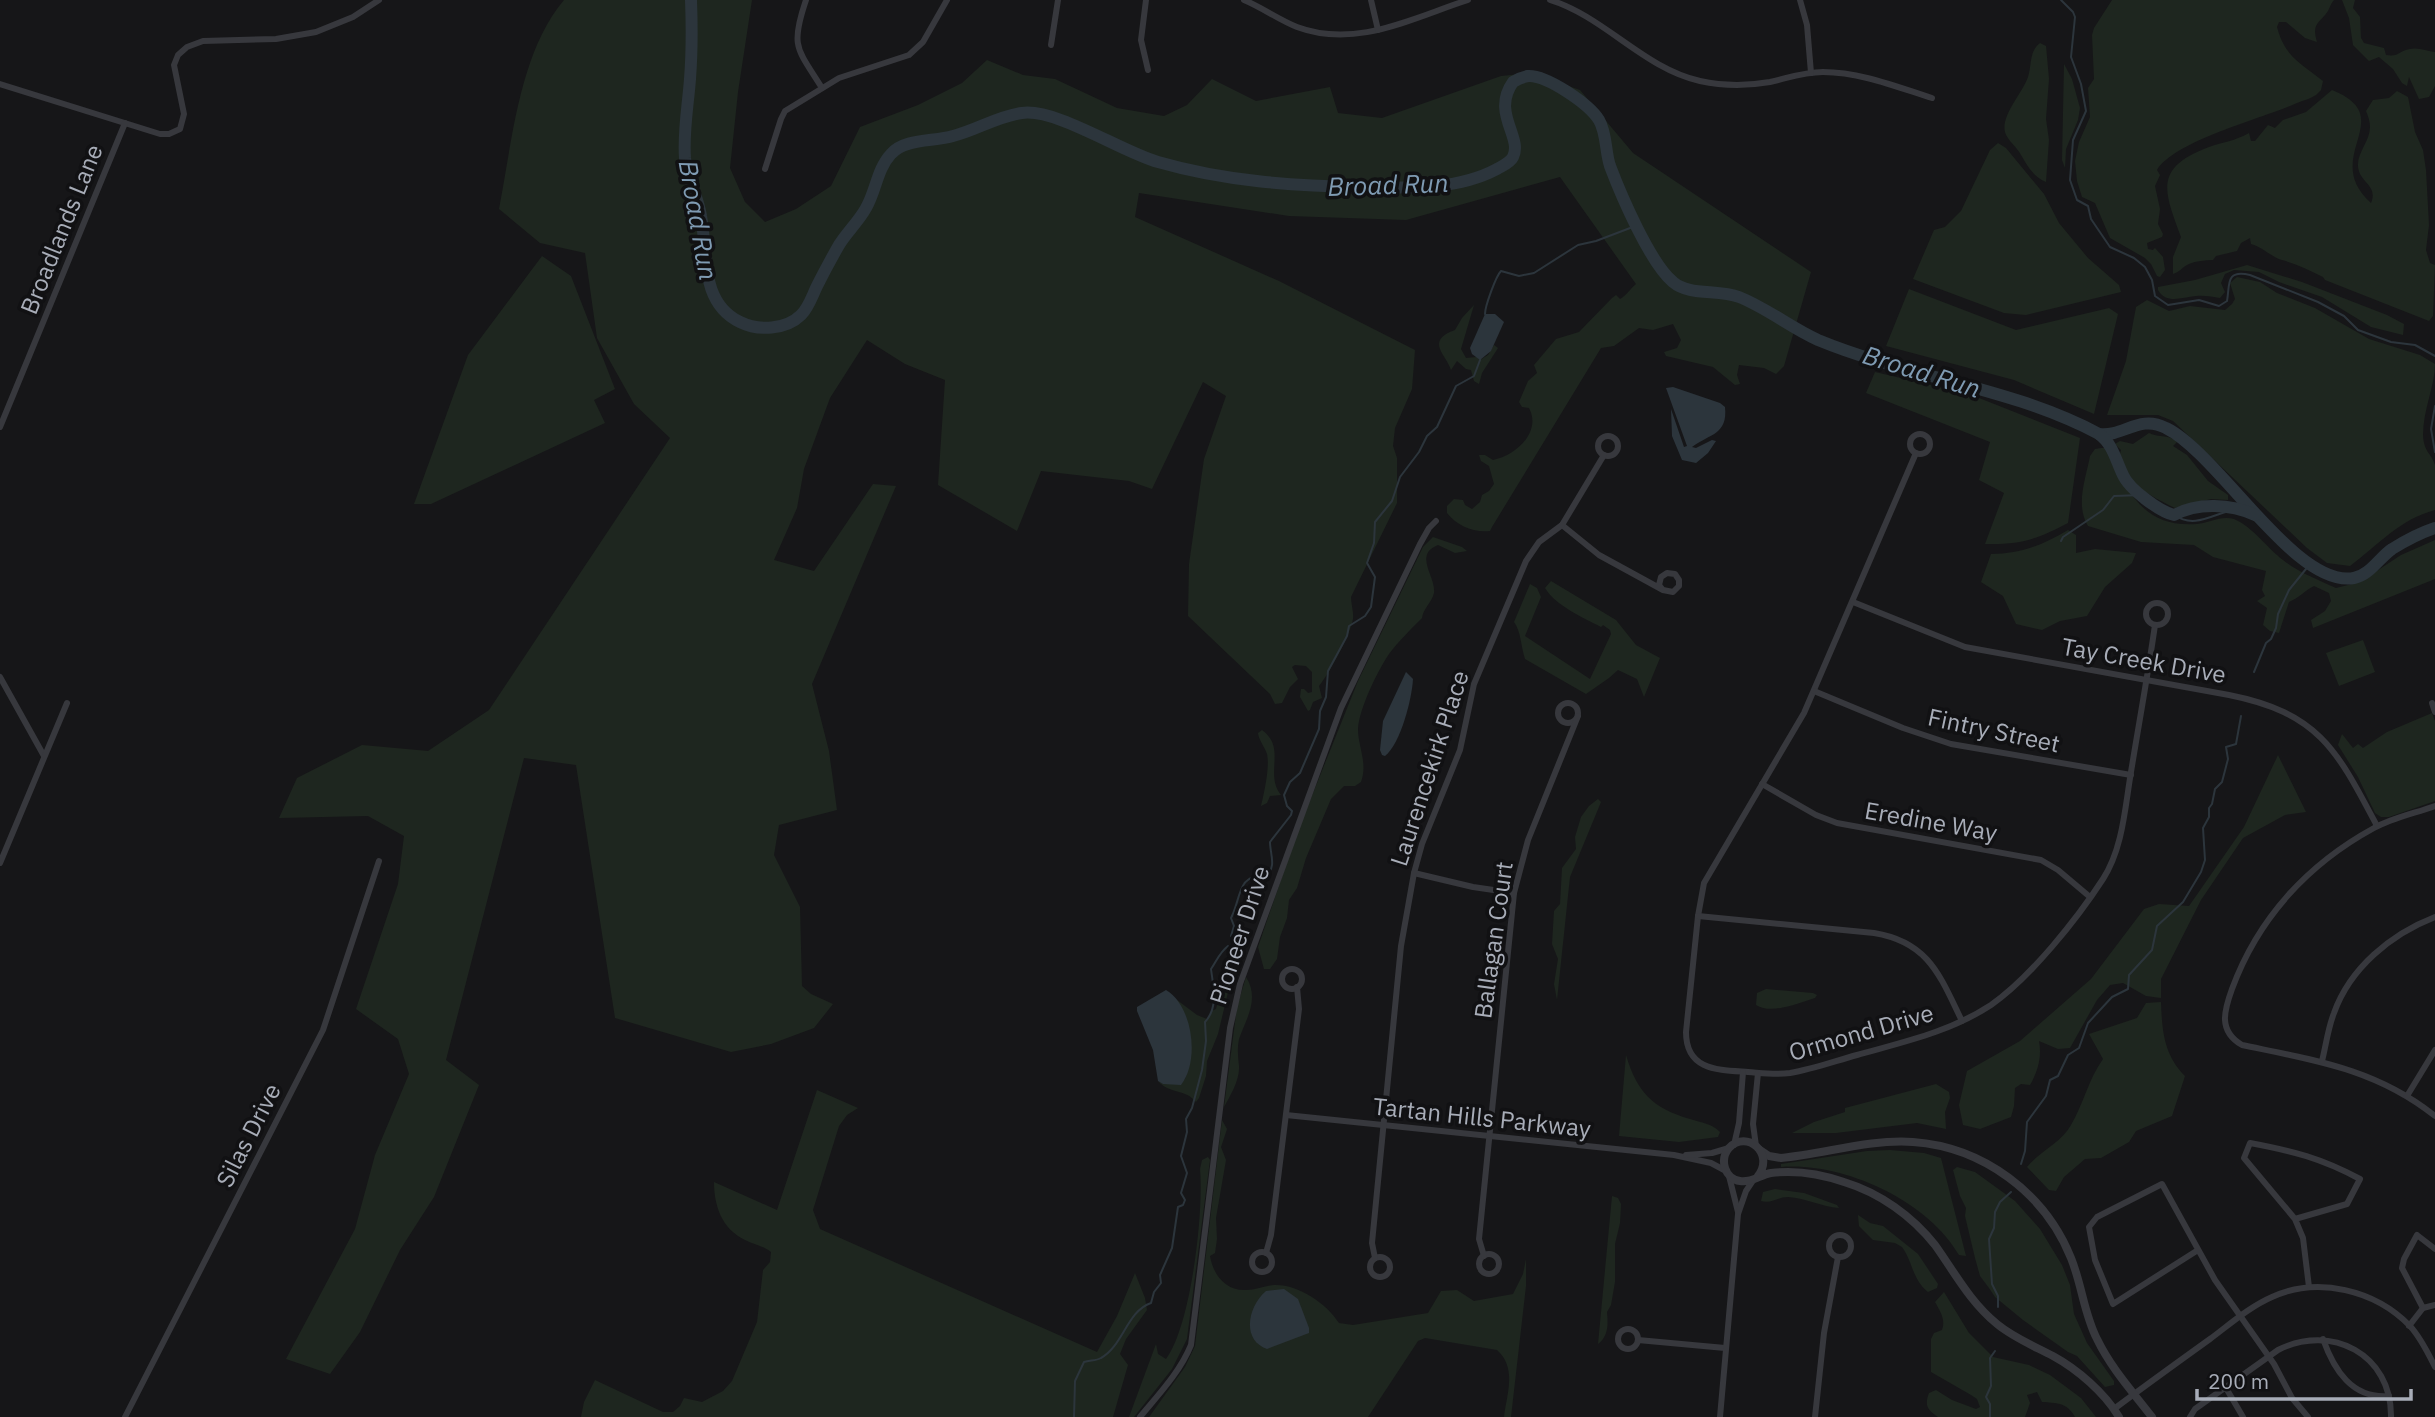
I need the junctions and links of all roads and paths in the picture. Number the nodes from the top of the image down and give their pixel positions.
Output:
1 (379, 0) edge
2 (806, 0) edge
3 (947, 0) edge
4 (1058, 0) edge
5 (1146, 0) edge
6 (1244, 0) edge
7 (1371, 0) edge
8 (1468, 0) edge
9 (1550, 0) edge
10 (1800, 0) edge
11 (1378, 30) junction
12 (1051, 45) dead end
13 (1148, 70) dead end
14 (1811, 73) junction
15 (0, 84) edge
16 (822, 88) junction
17 (1932, 98) dead end
18 (125, 123) junction
19 (765, 169) dead end
20 (0, 427) edge
21 (1916, 453) dead end
22 (1604, 455) dead end
23 (1436, 521) dead end
24 (1562, 525) junction
25 (1663, 590) dead end
26 (1853, 602) junction
27 (2155, 625) dead end
28 (0, 677) edge
29 (2147, 679) junction
30 (1814, 691) junction
31 (67, 703) dead end
32 (2432, 703) dead end
33 (2435, 712) edge
34 (1578, 716) dead end
35 (44, 755) junction
36 (2131, 775) junction
37 (1762, 784) junction
38 (2435, 806) edge
39 (2377, 826) junction
40 (379, 861) dead end
41 (0, 863) edge
42 (1414, 873) junction
43 (1514, 893) junction
44 (2090, 897) junction
45 (1698, 916) junction
46 (2435, 916) edge
47 (1297, 987) dead end
48 (1962, 1021) junction
49 (2435, 1050) edge
50 (2322, 1061) junction
51 (1743, 1072) junction
52 (1758, 1073) junction
53 (2407, 1096) junction
54 (1286, 1115) junction
55 (2435, 1116) edge
56 (1382, 1126) junction
57 (1489, 1137) junction
58 (1732, 1146) junction
59 (1758, 1148) junction
60 (1674, 1156) junction
61 (1727, 1172) junction
62 (1756, 1178) junction
63 (1738, 1214) junction
64 (2295, 1219) junction
65 (2435, 1249) edge
66 (2198, 1250) junction
67 (1266, 1253) dead end
68 (1484, 1256) dead end
69 (1838, 1257) dead end
70 (1375, 1258) dead end
71 (2309, 1287) junction
72 (2435, 1305) edge
73 (2423, 1308) junction
74 (2240, 1317) junction
75 (2409, 1326) junction
76 (1638, 1339) dead end
77 (2323, 1339) junction
78 (1725, 1348) junction
79 (2269, 1357) junction
80 (2435, 1367) edge
81 (2226, 1388) junction
82 (2133, 1395) junction
83 (2389, 1396) junction
84 (2117, 1413) edge
85 (125, 1417) edge
86 (1140, 1417) edge
87 (1720, 1417) edge
88 (1815, 1417) edge
89 (2152, 1417) edge
90 (2190, 1417) edge
91 (2243, 1417) edge
92 (2308, 1417) edge
93 (2391, 1417) edge

1 - 18 street
2 - 16 street
3 - 16 street
4 - 12 street
5 - 13 street
6 - 11 street
7 - 11 street
8 - 11 street
9 - 14 street
10 - 14 street
14 - 17 street
15 - 18 street
16 - 19 street
18 - 20 street, Broadlands Lane
21 - 26 street, Ormond Drive
22 - 24 street, Laurencekirk Place
23 - 86 street, Pioneer Drive
24 - 25 street
24 - 42 street, Laurencekirk Place
26 - 29 street, Tay Creek Drive
26 - 30 street, Ormond Drive
27 - 29 street, Ormond Drive
28 - 35 street
29 - 36 street, Ormond Drive
29 - 39 street, Tay Creek Drive
30 - 36 street, Fintry Street
30 - 37 street, Ormond Drive
31 - 35 street
32 - 33 street
34 - 43 street, Ballagan Court
35 - 41 street
36 - 44 street, Ormond Drive
37 - 44 street, Eredine Way
37 - 45 street, Ormond Drive
38 - 39 street
39 - 50 street
40 - 85 street, Silas Drive
42 - 43 street
42 - 56 street, Laurencekirk Place
43 - 57 street, Ballagan Court
44 - 48 street, Ormond Drive
45 - 48 street
45 - 51 street, Ormond Drive
46 - 50 street
47 - 54 street
48 - 52 street, Ormond Drive
49 - 53 street
50 - 53 street
51 - 52 street, Ormond Drive
51 - 58 street
52 - 59 street
53 - 55 street
54 - 56 street, Tartan Hills Parkway
54 - 67 street
56 - 57 street, Tartan Hills Parkway
56 - 70 street, Laurencekirk Place
57 - 60 street, Tartan Hills Parkway
57 - 68 street, Ballagan Court
58 - 59 street, Tartan Hills Parkway
58 - 60 street, Tartan Hills Parkway
58 - 61 street
59 - 62 street
59 - 82 street, Tartan Hills Parkway
60 - 61 street, Tartan Hills Parkway
61 - 62 street, Tartan Hills Parkway
61 - 63 street
62 - 63 street
62 - 84 street, Tartan Hills Parkway
63 - 78 street
64 - 64 street
64 - 71 street
65 - 73 street
66 - 66 street
66 - 74 street
69 - 88 street
71 - 74 street
71 - 75 street
72 - 73 street
73 - 75 street
74 - 79 street
74 - 82 street
75 - 80 street
76 - 78 street
77 - 79 street
77 - 83 street
77 - 83 street
78 - 87 street
79 - 81 street
79 - 92 street
81 - 90 street
81 - 91 street
82 - 84 street
82 - 89 street, Tartan Hills Parkway
83 - 93 street

